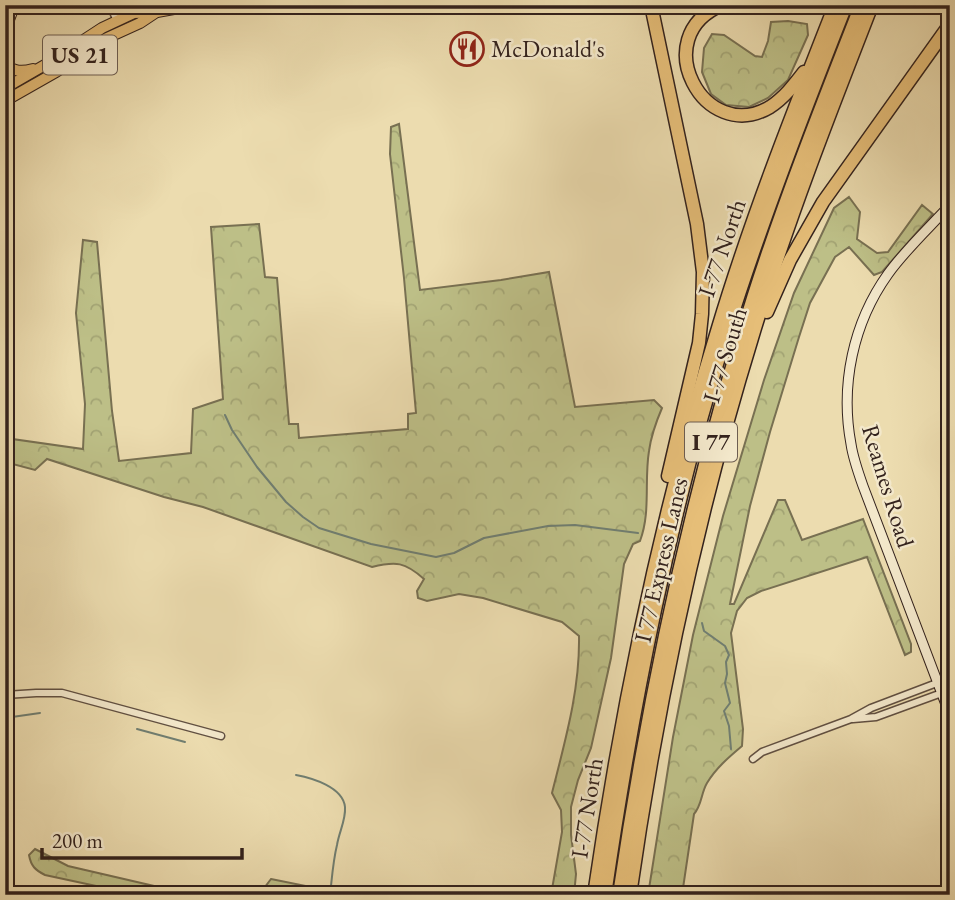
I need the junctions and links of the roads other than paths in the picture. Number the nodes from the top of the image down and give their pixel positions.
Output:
1 (15, 5) edge
2 (110, 5) edge
3 (196, 5) edge
4 (642, 5) edge
5 (651, 5) edge
6 (723, 5) edge
7 (835, 5) edge
8 (846, 5) edge
9 (861, 5) edge
10 (872, 5) edge
11 (157, 12) junction
12 (654, 20) junction
13 (117, 21) junction
14 (950, 24) edge
15 (5, 32) edge
16 (815, 57) junction
17 (5, 64) edge
18 (40, 68) junction
19 (5, 88) edge
20 (5, 101) edge
21 (950, 205) edge
22 (742, 370) junction
23 (667, 511) junction
24 (950, 678) edge
25 (937, 683) junction
26 (946, 692) edge
27 (5, 695) edge
28 (950, 715) edge
29 (851, 719) junction
30 (221, 736) dead end
31 (753, 760) dead end
32 (594, 895) edge
33 (605, 895) edge
34 (619, 895) edge
35 (630, 895) edge

1 - 15 main road
2 - 13 street
3 - 11 main road, US 21
4 - 12 highway
5 - 12 highway
6 - 16 highway
7 - 16 highway, I-77 North / I 77
8 - 33 highway, I 77 Express Lanes / I 77
9 - 34 highway, I 77 Express Lanes / I 77
10 - 22 highway, I-77 South / I 77
11 - 13 main road, US 21
11 - 20 main road, US 21
12 - 23 highway
13 - 18 main road, US 21
14 - 22 highway
16 - 23 highway, I-77 North / I 77
17 - 18 main road
18 - 19 main road, US 21
21 - 25 main road, Reames Road
22 - 35 highway, I-77 South / I 77
23 - 32 highway, I-77 North / I 77
24 - 25 street
25 - 26 main road, Reames Road
25 - 29 street
26 - 28 main road, Reames Road
26 - 29 street
27 - 30 street
29 - 31 street

